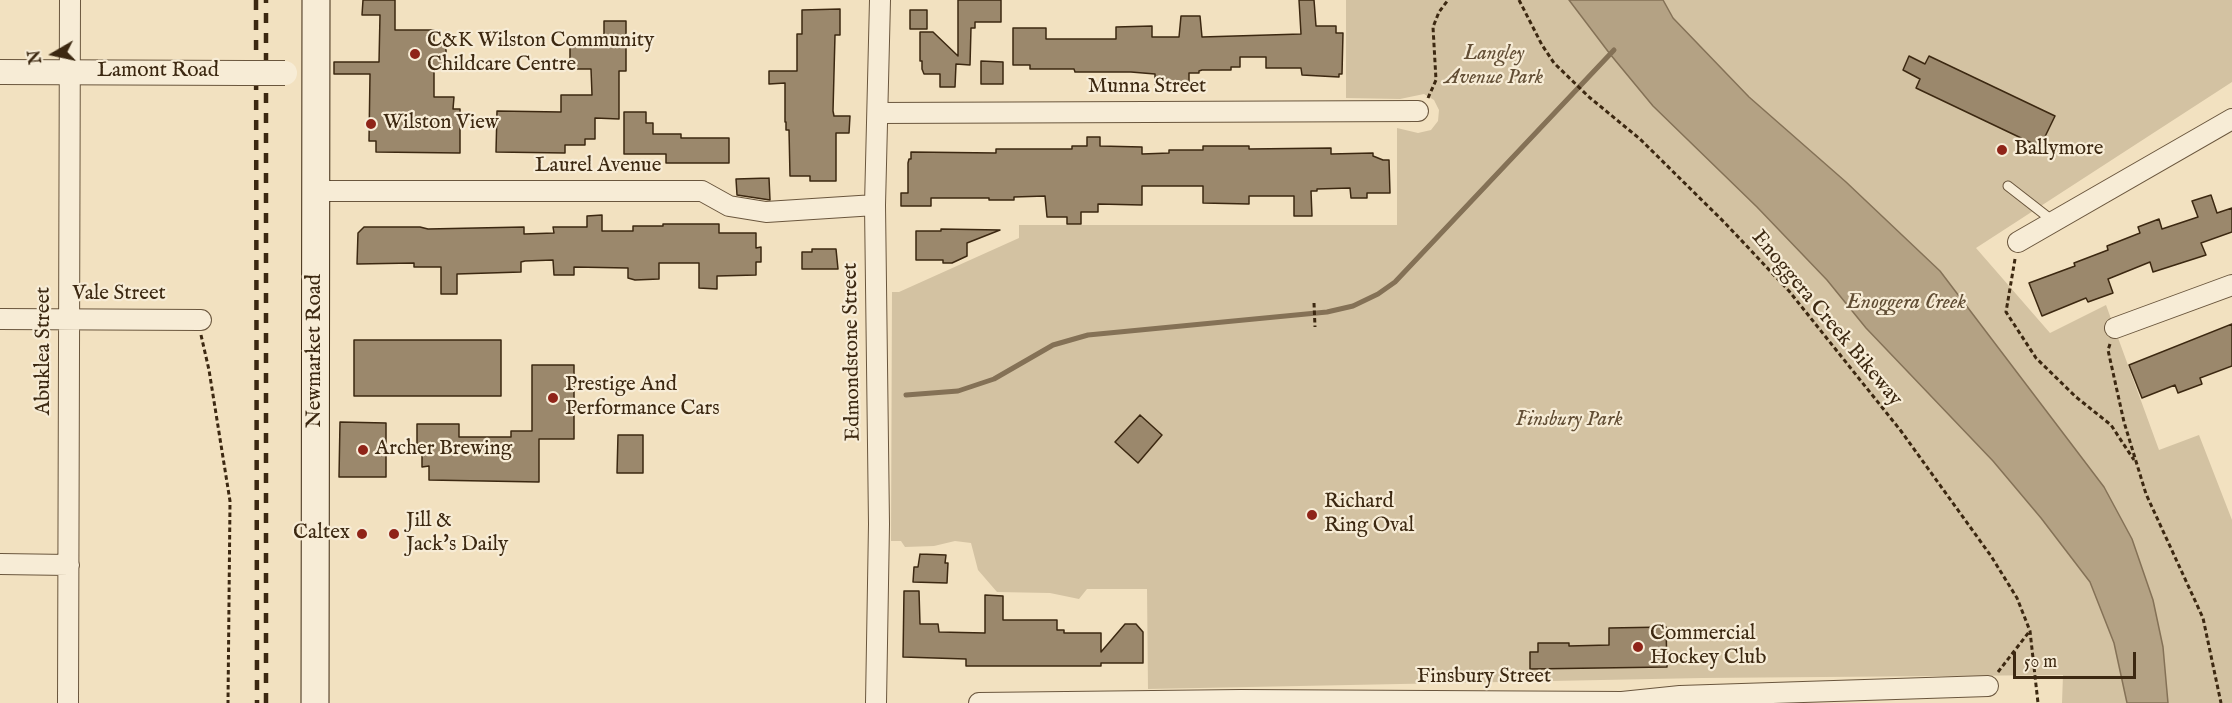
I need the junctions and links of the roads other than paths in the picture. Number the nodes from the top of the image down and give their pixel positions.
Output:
1 (70, 0) edge
2 (316, 0) edge
3 (880, 0) edge
4 (0, 72) edge
5 (69, 72) junction
6 (316, 73) junction
7 (1418, 111) road end
8 (878, 113) junction
9 (2232, 119) edge
10 (2008, 186) dead end
11 (317, 191) junction
12 (875, 205) junction
13 (2054, 221) junction
14 (2018, 242) road end
15 (2232, 285) edge
16 (0, 319) edge
17 (69, 319) junction
18 (198, 320) road end
19 (2115, 328) road end
20 (0, 564) edge
21 (69, 565) junction
22 (1988, 686) road end
23 (1680, 699) edge
24 (1174, 702) edge
25 (1407, 702) edge
26 (68, 703) edge
27 (315, 703) edge
28 (876, 703) edge
29 (979, 703) edge

1 - 5 street, Abuklea Street
2 - 6 main road, Newmarket Road
3 - 8 street, Edmondstone Street
4 - 5 street, Lamont Road
5 - 6 street, Lamont Road, bridge
5 - 17 street, Abuklea Street
6 - 11 main road, Newmarket Road
7 - 8 street, Munna Street
8 - 12 street, Edmondstone Street
9 - 13 street
10 - 13 lane
11 - 12 street, Laurel Avenue
11 - 27 main road, Newmarket Road
12 - 28 street, Edmondstone Street
13 - 14 street
15 - 19 street
16 - 17 street, Vale Street
17 - 18 street, Vale Street
17 - 21 street, Abuklea Street
20 - 21 street
21 - 26 street, Abuklea Street
22 - 23 street, Finsbury Street
23 - 25 street, Finsbury Street
24 - 25 street, Finsbury Street
24 - 29 street, Finsbury Street

